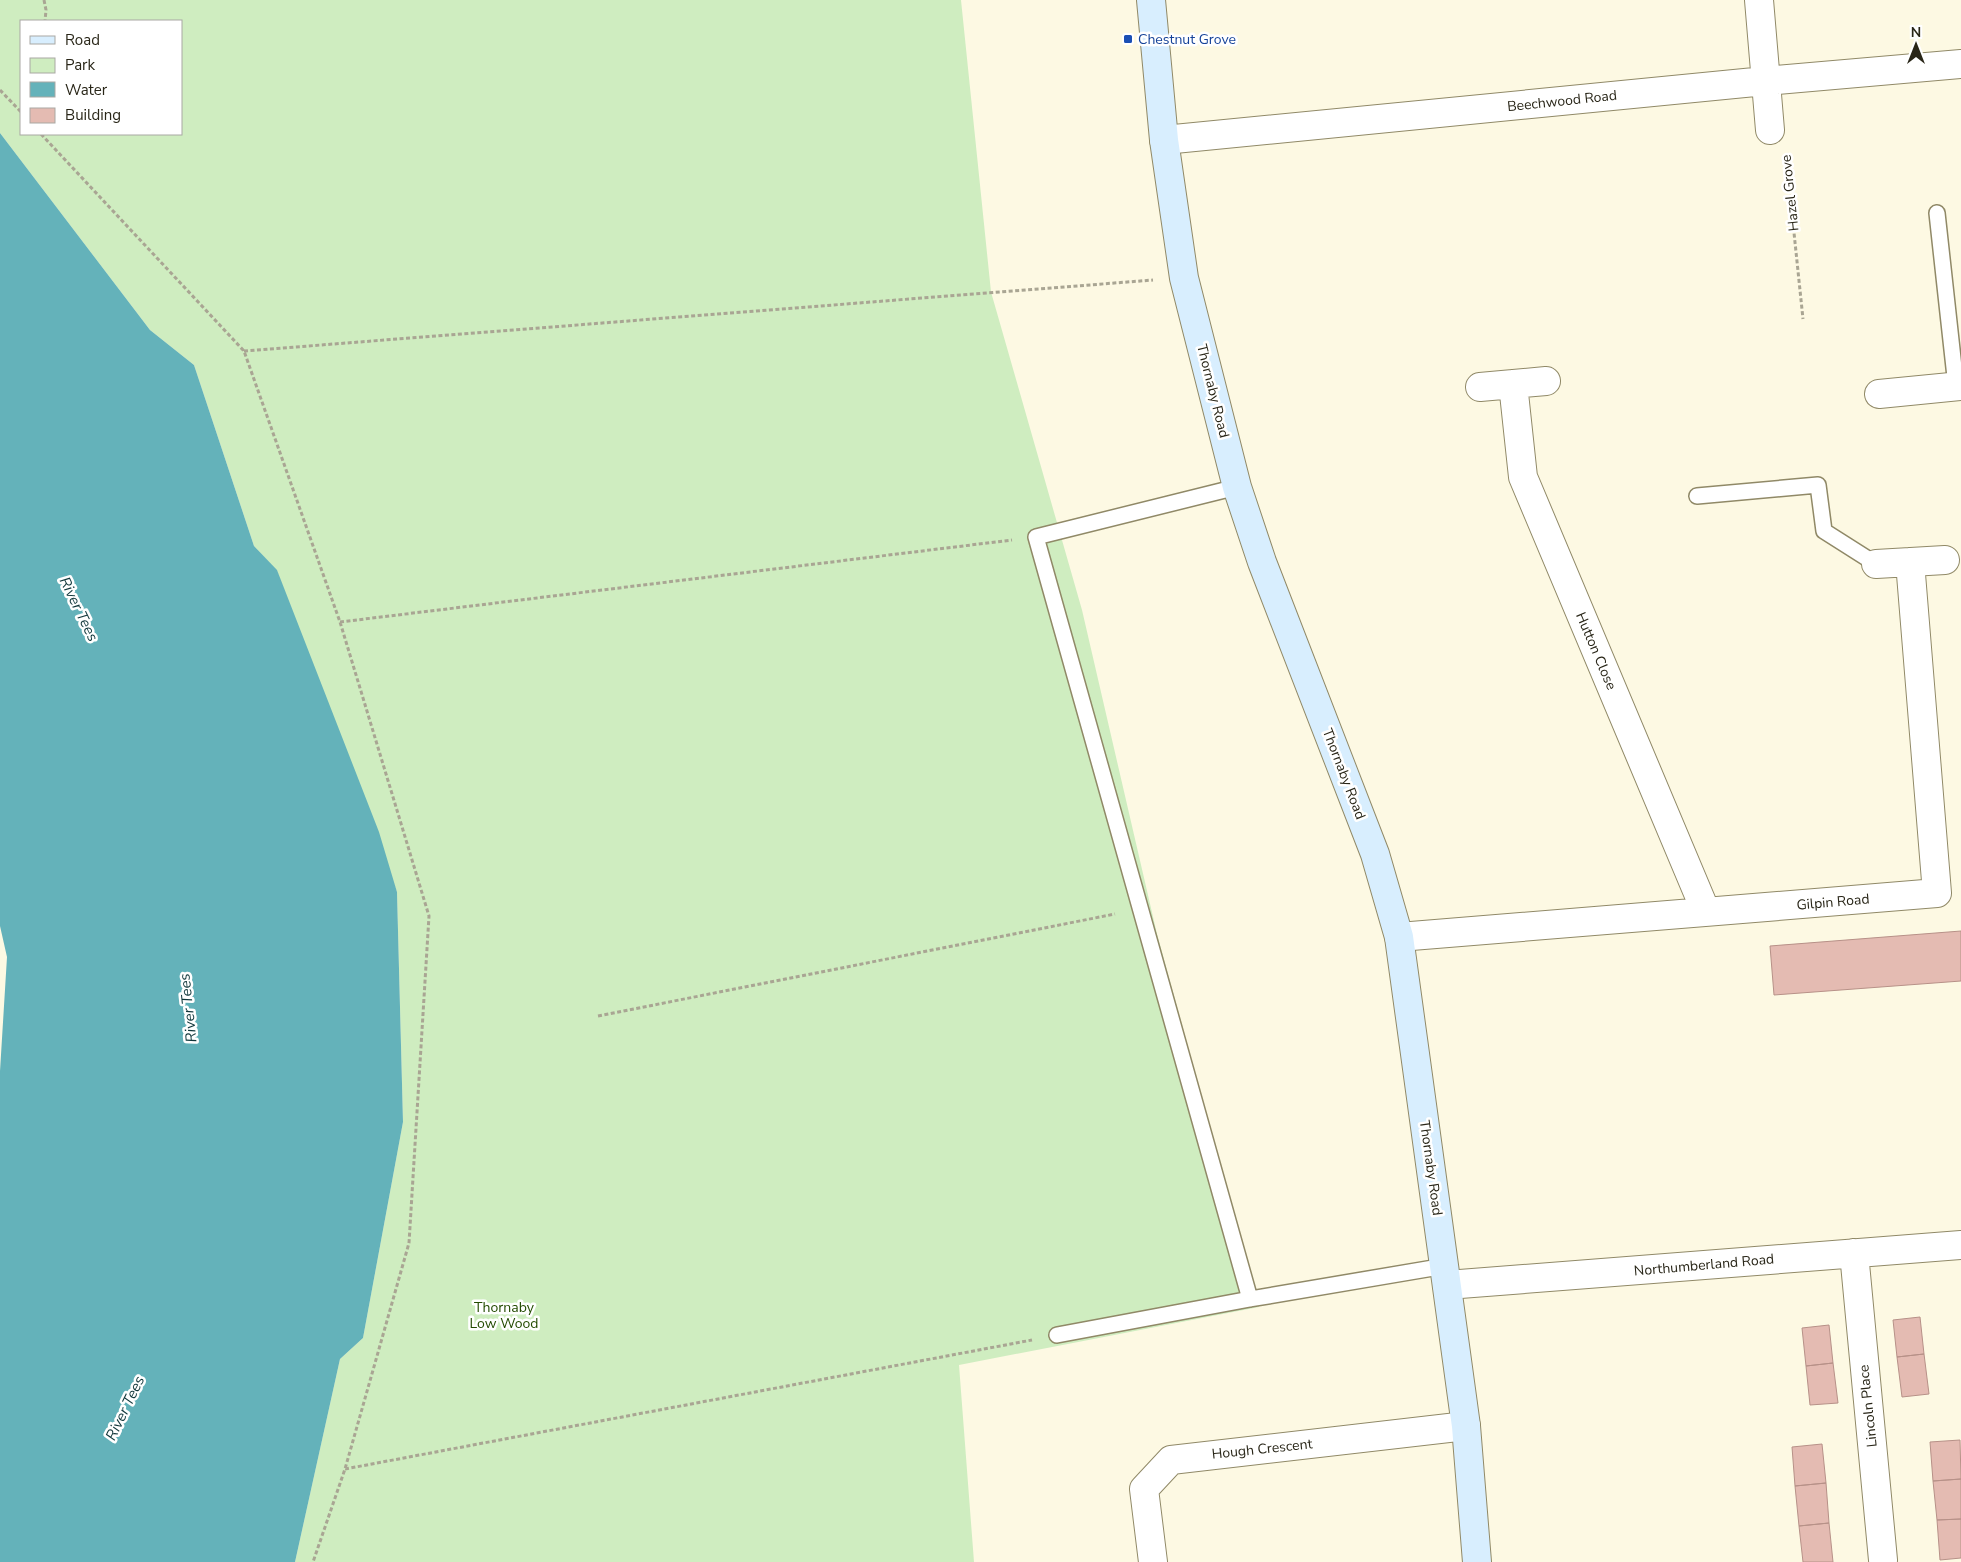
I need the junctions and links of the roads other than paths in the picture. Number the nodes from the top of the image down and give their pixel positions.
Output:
1 (1150, 0) edge
2 (1759, 0) edge
3 (1961, 64) edge
4 (1766, 81) junction
5 (1770, 130) road end
6 (1164, 140) junction
7 (1937, 213) dead end
8 (1546, 381) dead end
9 (1513, 384) junction
10 (1958, 386) edge
11 (1480, 387) dead end
12 (1879, 394) dead end
13 (1237, 487) junction
14 (1697, 496) dead end
15 (1945, 560) dead end
16 (1910, 562) junction
17 (1876, 564) joint
18 (1706, 912) junction
19 (1399, 937) junction
20 (1961, 1245) edge
21 (1854, 1253) junction
22 (1446, 1276) junction
23 (1250, 1299) junction
24 (1057, 1335) road end
25 (1466, 1426) junction
26 (1883, 1560) dead end
27 (1152, 1562) edge
28 (1477, 1562) edge

1 - 6 street, Thornaby Road
2 - 4 street
3 - 4 street, Beechwood Road
4 - 5 street
4 - 6 street, Beechwood Road
6 - 13 street, Thornaby Road
7 - 10 lane
8 - 9 street
9 - 11 street
9 - 18 street, Hutton Close
10 - 12 street
13 - 19 street, Thornaby Road
13 - 23 lane
14 - 17 lane
15 - 16 street
16 - 17 street
16 - 18 street, Gilpin Road
18 - 19 street, Gilpin Road
19 - 22 street, Thornaby Road
20 - 21 street, Northumberland Road
21 - 22 street, Northumberland Road
21 - 26 street, Lincoln Place
22 - 23 lane
22 - 25 street, Thornaby Road
23 - 24 lane
25 - 27 street, Hough Crescent
25 - 28 street, Thornaby Road

